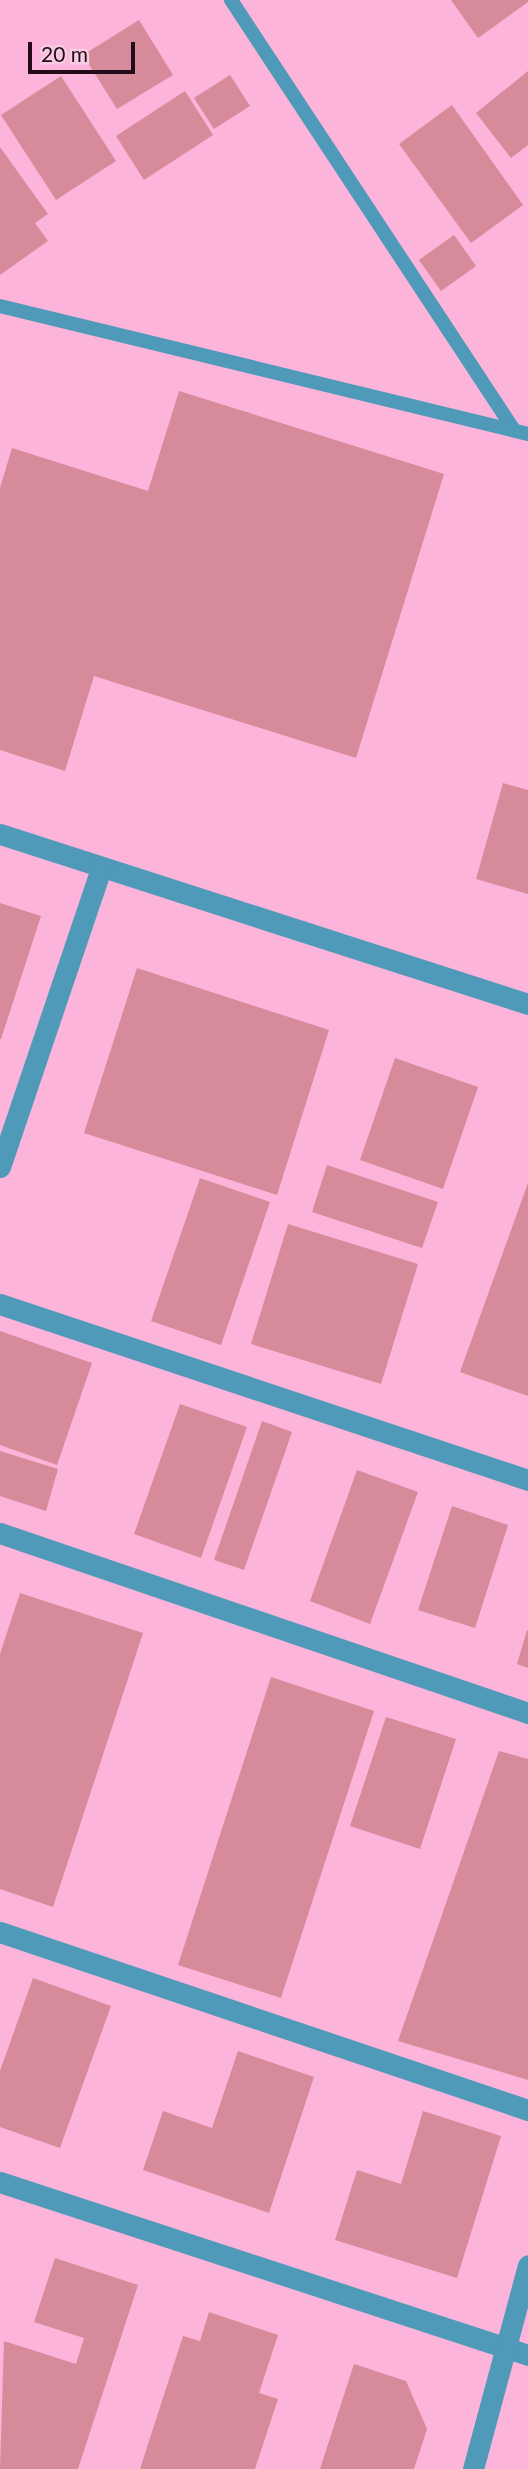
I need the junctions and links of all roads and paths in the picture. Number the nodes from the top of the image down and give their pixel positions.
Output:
1 (231, 0) edge
2 (0, 306) edge
3 (521, 432) edge
4 (0, 834) edge
5 (101, 868) junction
6 (528, 1004) edge
7 (0, 1167) edge
8 (0, 1304) edge
9 (528, 1480) edge
10 (0, 1533) edge
11 (528, 1713) edge
12 (0, 1933) edge
13 (528, 2110) edge
14 (0, 2182) edge
15 (528, 2265) edge
16 (507, 2349) junction
17 (528, 2355) edge
18 (473, 2469) edge

1 - 3 lane
2 - 3 lane
4 - 5 street
5 - 6 street
5 - 7 street
8 - 9 street
10 - 11 street
12 - 13 street
14 - 16 street
15 - 16 street
16 - 17 street
16 - 18 street

